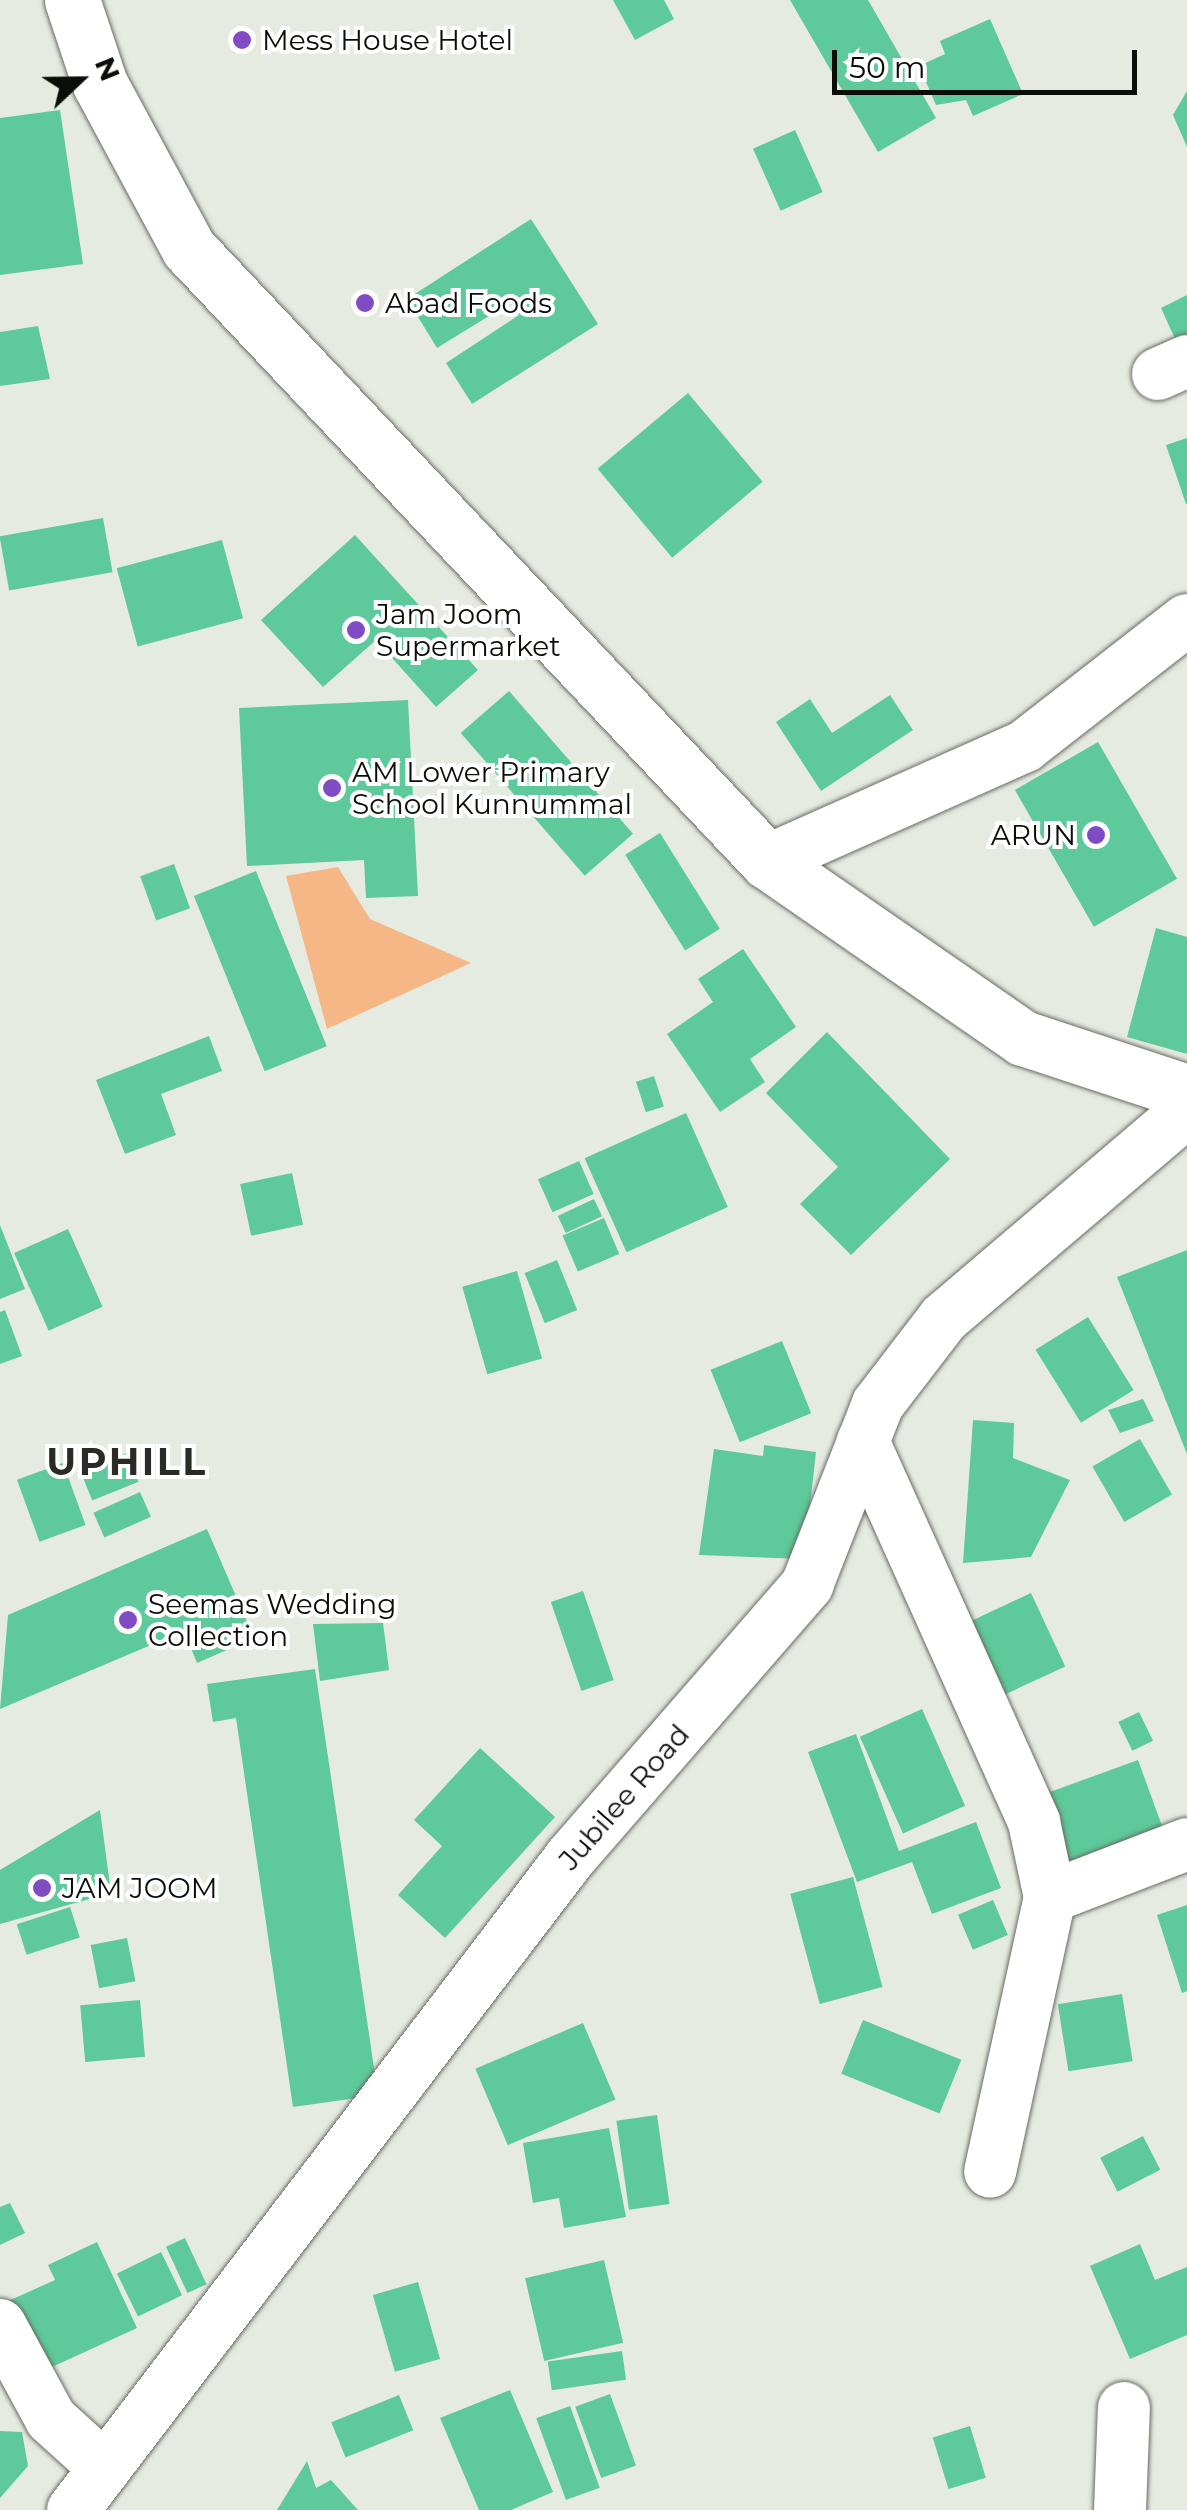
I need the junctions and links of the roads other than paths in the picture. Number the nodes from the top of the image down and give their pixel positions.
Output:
1 (72, 0) edge
2 (1187, 620) edge
3 (767, 861) junction
4 (1187, 1092) edge
5 (1187, 1111) edge
6 (863, 1441) junction
7 (1187, 1844) edge
8 (1050, 1897) junction
9 (990, 2172) dead end
10 (0, 2325) edge
11 (1124, 2408) dead end
12 (106, 2468) junction
13 (73, 2510) edge
14 (1120, 2510) edge

1 - 3 main road
2 - 3 street
3 - 4 main road
5 - 6 street, Jubilee Road
6 - 8 street
6 - 12 street, Jubilee Road
7 - 8 street
8 - 9 street
10 - 12 street
11 - 14 street
12 - 13 street, Jubilee Road

